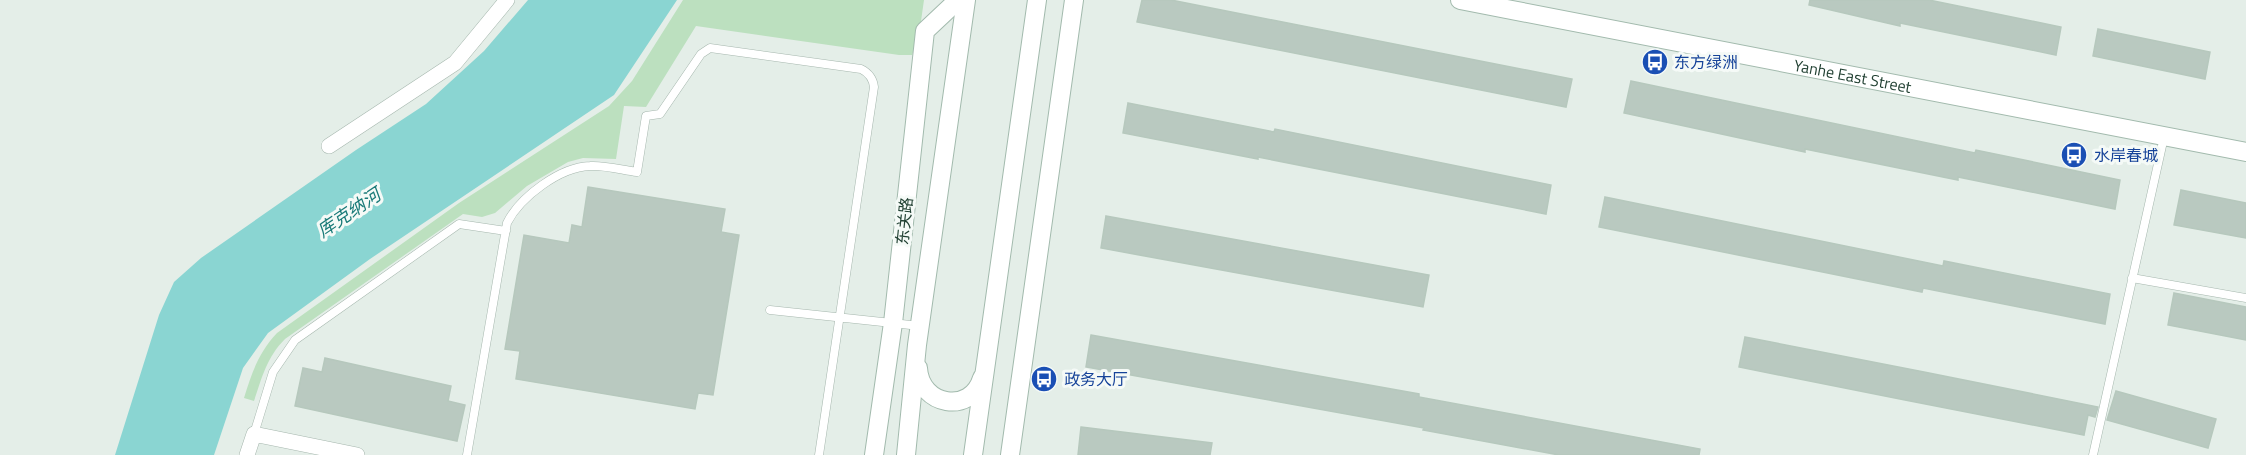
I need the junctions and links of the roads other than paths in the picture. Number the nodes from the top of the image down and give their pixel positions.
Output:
1 (507, 0) edge
2 (958, 0) edge
3 (966, 0) edge
4 (1037, 0) edge
5 (1074, 0) edge
6 (1460, 0) edge
7 (2164, 136) junction
8 (328, 146) dead end
9 (2246, 152) edge
10 (506, 231) junction
11 (2132, 278) junction
12 (2246, 298) edge
13 (770, 310) dead end
14 (840, 318) junction
15 (893, 323) junction
16 (920, 326) junction
17 (917, 345) junction
18 (986, 365) junction
19 (254, 434) junction
20 (247, 455) edge
21 (357, 455) edge
22 (467, 455) edge
23 (819, 455) edge
24 (874, 455) edge
25 (906, 455) edge
26 (973, 455) edge
27 (1010, 455) edge
28 (2093, 455) edge

1 - 8 street
2 - 15 street, 东关路
3 - 16 street, 东关路
4 - 18 street
5 - 27 street
6 - 7 street, Yanhe East Street
7 - 9 street, Yanhe East Street
7 - 11 lane
10 - 14 lane
10 - 19 lane
10 - 22 lane
11 - 12 lane
11 - 28 lane
13 - 14 lane
14 - 15 lane
14 - 23 lane
15 - 16 lane
15 - 24 street, 东关路
16 - 17 street, 东关路
17 - 18 street
17 - 25 street, 东关路
18 - 26 street
19 - 20 street
19 - 21 street

